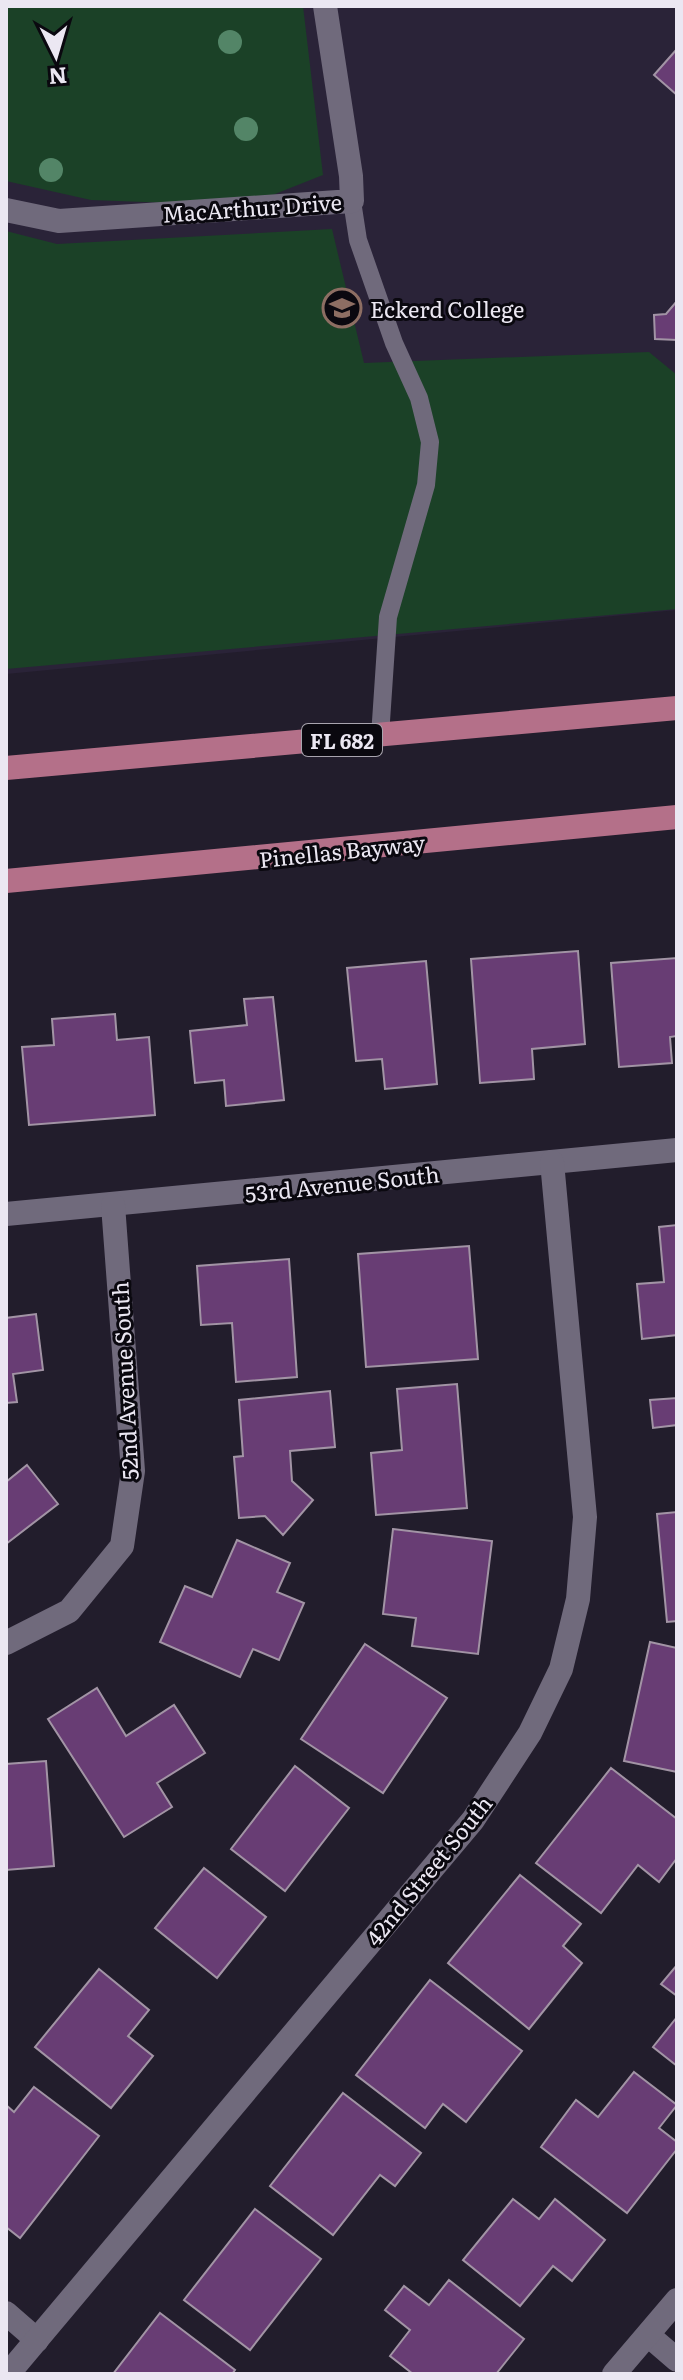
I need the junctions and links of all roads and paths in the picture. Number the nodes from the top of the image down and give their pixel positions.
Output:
1 (325, 6) edge
2 (352, 201) junction
3 (6, 210) edge
4 (677, 708) edge
5 (380, 736) junction
6 (6, 768) edge
7 (677, 817) edge
8 (6, 881) edge
9 (677, 1150) edge
10 (552, 1162) junction
11 (113, 1205) junction
12 (6, 1214) edge
13 (6, 1643) edge
14 (677, 2300) edge
15 (6, 2313) edge
16 (648, 2335) junction
17 (37, 2340) junction
18 (677, 2360) edge
19 (8, 2374) edge
20 (614, 2374) edge

1 - 2 street, MacArthur Drive
2 - 3 street, MacArthur Drive
2 - 5 lane
4 - 5 main road, FL 682
5 - 6 main road, FL 682
7 - 8 main road, Pinellas Bayway
9 - 10 street, 53rd Avenue South
10 - 11 street, 53rd Avenue South
10 - 17 street, 42nd Street South
11 - 12 street, 53rd Avenue South
11 - 13 street, 52nd Avenue South
14 - 16 street
15 - 17 street
16 - 18 street
16 - 20 street
17 - 19 street, 42nd Street South

